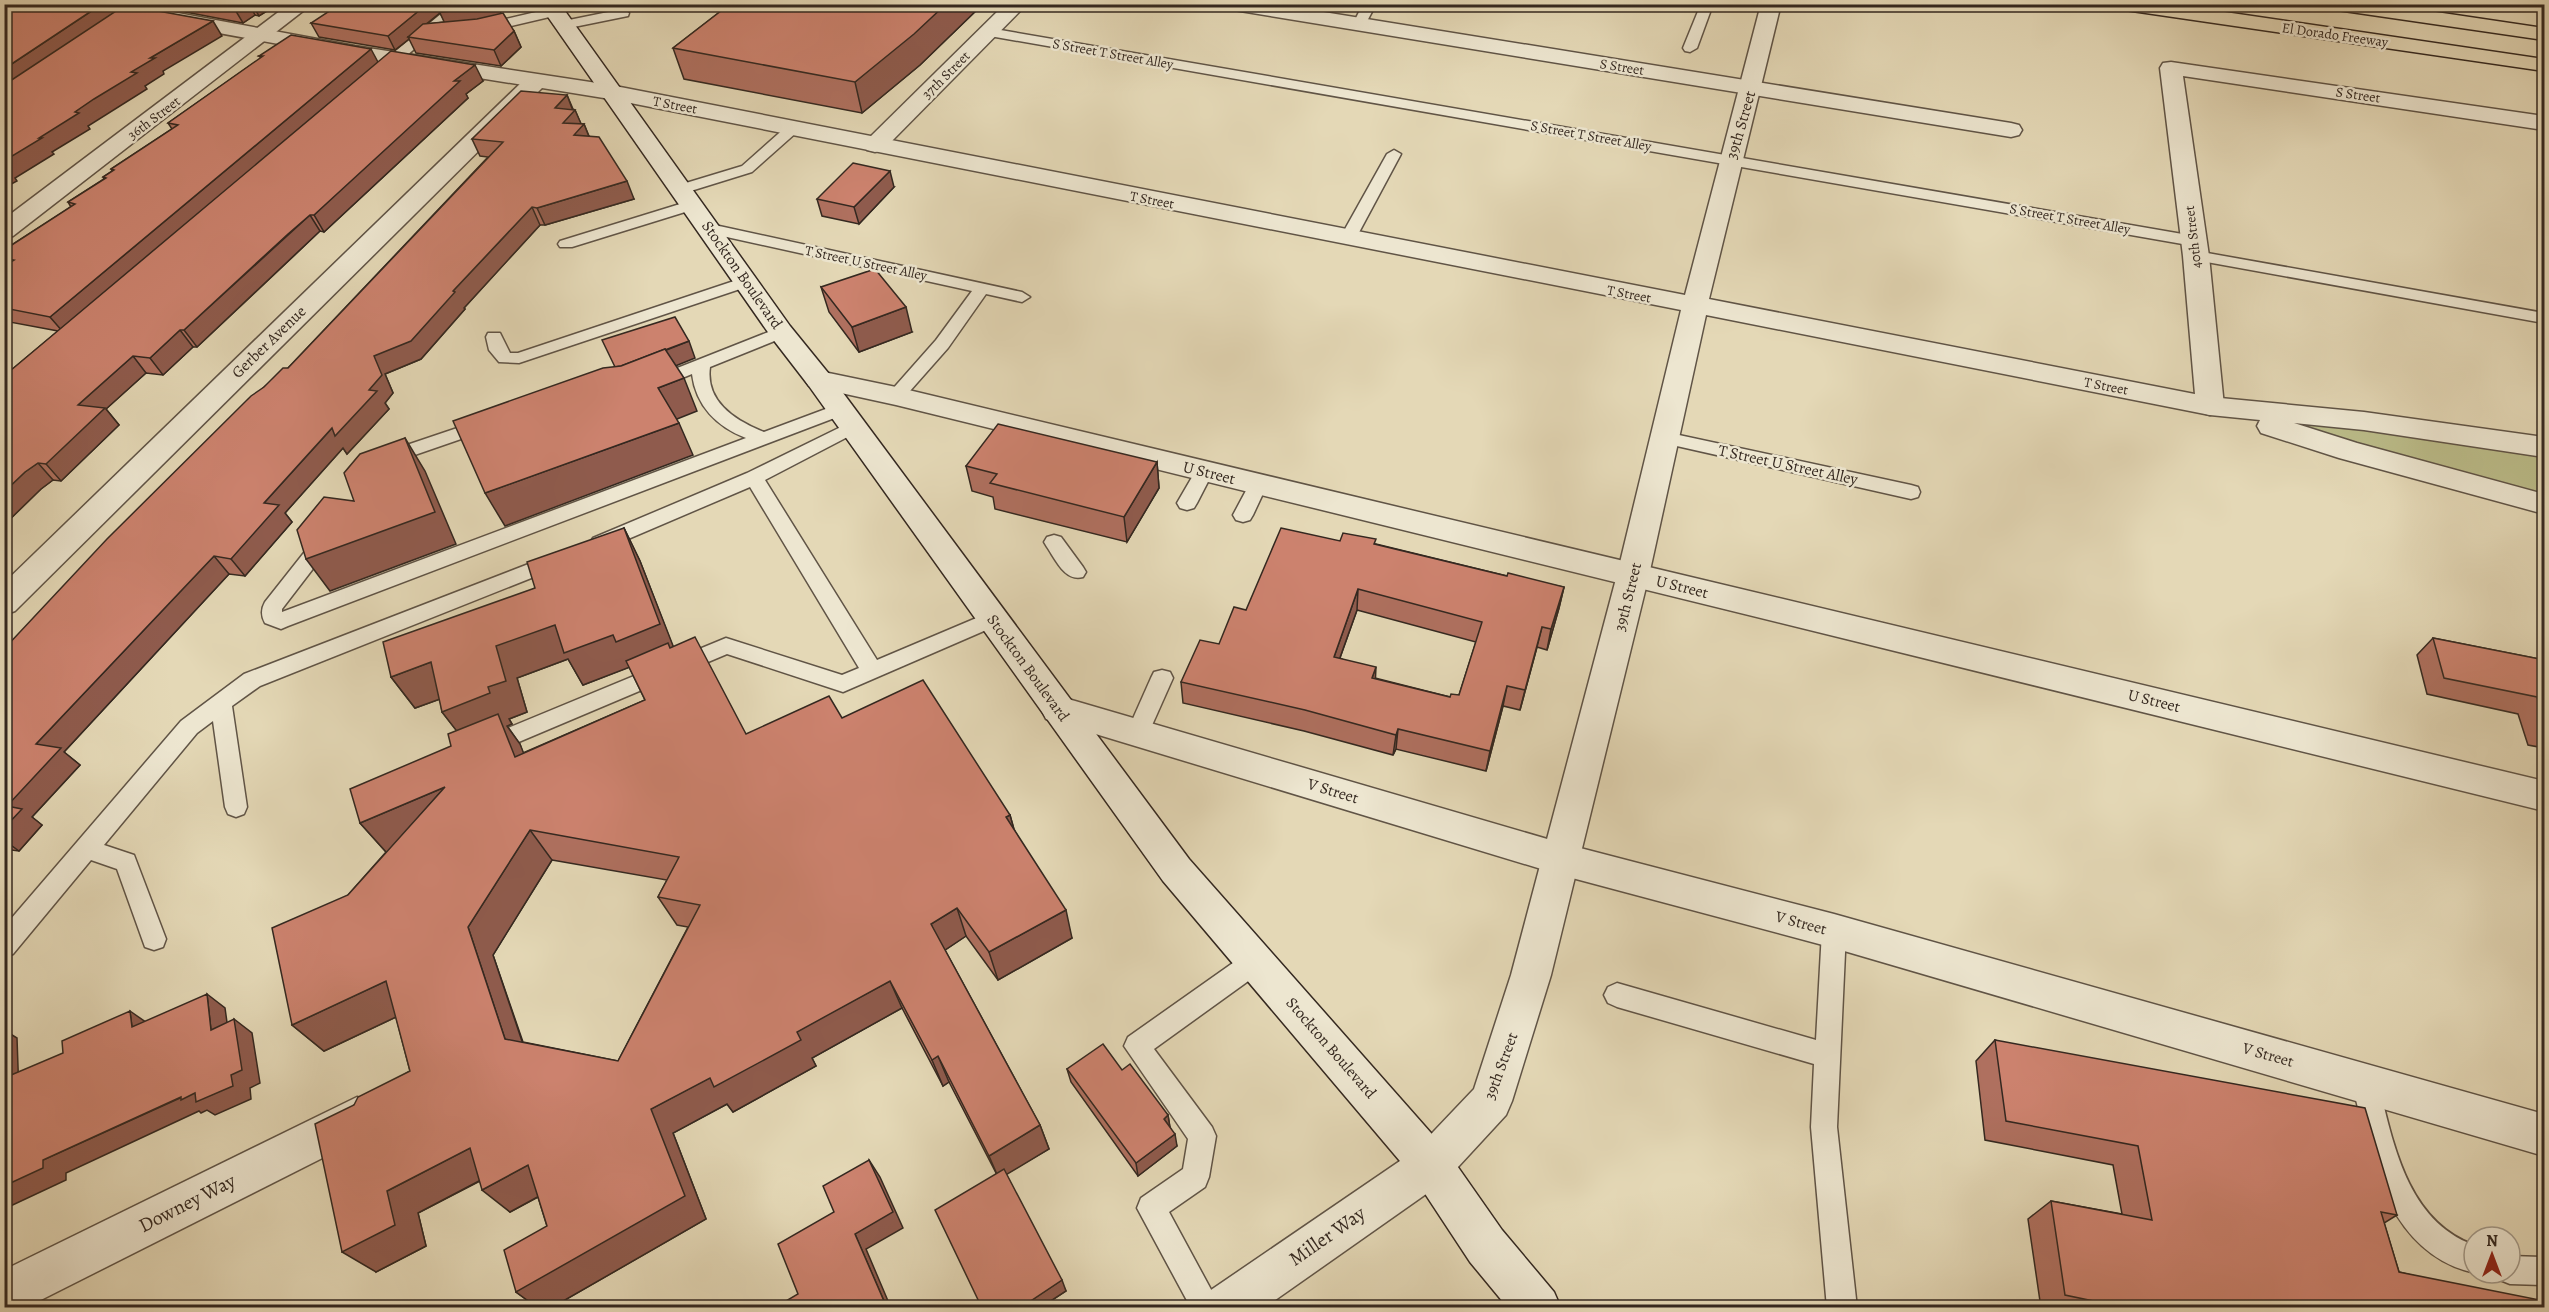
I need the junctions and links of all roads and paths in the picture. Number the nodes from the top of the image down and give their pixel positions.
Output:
1 (93, 4) edge
2 (302, 4) edge
3 (460, 4) edge
4 (1017, 4) edge
5 (1234, 4) edge
6 (1370, 4) edge
7 (1771, 4) edge
8 (2125, 4) edge
9 (2337, 4) edge
10 (1706, 7) dead end
11 (142, 9) edge
12 (623, 13) dead end
13 (555, 14) edge
14 (1359, 24) junction
15 (116, 26) edge
16 (473, 30) edge
17 (450, 32) edge
18 (989, 32) junction
19 (427, 34) junction
20 (2544, 34) edge
21 (262, 36) junction
22 (1690, 48) dead end
23 (395, 58) junction
24 (2544, 65) edge
25 (2172, 68) joint
26 (372, 79) edge
27 (535, 82) junction
28 (1751, 88) junction
29 (610, 92) junction
30 (792, 129) junction
31 (2539, 129) edge
32 (2011, 130) dead end
33 (875, 145) junction
34 (1394, 154) dead end
35 (1731, 160) junction
36 (694, 207) junction
37 (4, 231) edge
38 (1348, 238) junction
39 (566, 244) dead end
40 (2195, 248) junction
41 (746, 282) junction
42 (982, 288) junction
43 (1022, 297) dead end
44 (1695, 307) junction
45 (2544, 318) edge
46 (781, 332) junction
47 (494, 337) dead end
48 (702, 365) junction
49 (819, 380) junction
50 (635, 391) edge
51 (896, 396) junction
52 (2210, 406) junction
53 (846, 419) junction
54 (499, 420) edge
55 (1665, 438) junction
56 (764, 439) junction
57 (2544, 447) edge
58 (1204, 472) junction
59 (754, 478) junction
60 (373, 480) edge
61 (1258, 485) junction
62 (1911, 492) dead end
63 (1187, 503) dead end
64 (2544, 504) edge
65 (1243, 515) dead end
66 (337, 525) edge
67 (1054, 542) dead end
68 (1076, 572) dead end
69 (1634, 576) junction
70 (4, 603) edge
71 (993, 619) junction
72 (872, 671) junction
73 (1162, 678) dead end
74 (221, 704) junction
75 (1058, 709) junction
76 (1138, 732) junction
77 (465, 756) edge
78 (2544, 796) edge
79 (236, 807) dead end
80 (87, 849) junction
81 (1561, 859) junction
82 (1834, 931) junction
83 (154, 939) dead end
84 (4, 946) edge
85 (1256, 961) junction
86 (1617, 995) dead end
87 (1827, 1056) junction
88 (2365, 1082) junction
89 (369, 1112) edge
90 (2544, 1135) edge
91 (1431, 1165) junction
92 (2462, 1254) edge
93 (2522, 1270) edge
94 (2544, 1271) edge
95 (4, 1294) edge
96 (1208, 1308) edge
97 (1224, 1308) edge
98 (1538, 1308) edge
99 (1842, 1308) edge

1 - 11 street, T Street
2 - 21 street, 36th Street
3 - 19 lane
4 - 18 street, 37th Street
5 - 14 street, S Street
6 - 14 lane
7 - 28 street, 39th Street
8 - 24 highway, El Dorado Freeway
9 - 20 highway, El Dorado Freeway
10 - 22 lane
11 - 15 lane
11 - 21 street, T Street
12 - 13 lane
13 - 16 lane
13 - 29 street, Stockton Boulevard
14 - 28 street, S Street
17 - 19 lane
18 - 33 street, 37th Street
18 - 35 lane, S Street T Street Alley
19 - 23 lane
21 - 23 street, T Street
21 - 37 street, 36th Street
23 - 26 lane
23 - 27 street, T Street
25 - 31 street, S Street
25 - 40 street, 40th Street
27 - 29 street, T Street
27 - 70 street, Gerber Avenue
28 - 32 street, S Street
28 - 35 street, 39th Street
29 - 30 street, T Street
29 - 36 street, Stockton Boulevard
30 - 33 street, T Street
30 - 36 lane
33 - 38 street, T Street
34 - 38 lane
35 - 40 lane, S Street T Street Alley
35 - 44 street, 39th Street
36 - 39 lane
36 - 41 street, Stockton Boulevard
36 - 42 lane, T Street U Street Alley
38 - 44 street, T Street
40 - 45 lane, S Street T Street Alley
40 - 52 street, 40th Street
41 - 46 street, Stockton Boulevard
41 - 47 lane
42 - 43 lane, T Street U Street Alley
42 - 51 lane
44 - 52 street, T Street
44 - 55 street, 39th Street
46 - 48 lane
46 - 49 street, Stockton Boulevard
48 - 50 lane
48 - 56 lane
49 - 51 street, U Street
49 - 53 street, Stockton Boulevard
51 - 58 street, U Street
52 - 57 street, T Street
52 - 64 street, T Street
53 - 56 lane
53 - 59 lane
53 - 71 street, Stockton Boulevard
54 - 60 lane
55 - 62 lane, T Street U Street Alley
55 - 69 street, 39th Street
56 - 66 lane
58 - 61 street, U Street
58 - 63 lane
59 - 72 lane
59 - 74 lane
61 - 65 lane
61 - 69 street, U Street
67 - 68 lane
69 - 78 street, U Street
69 - 81 street, 39th Street
71 - 72 lane
71 - 75 street, Stockton Boulevard
72 - 77 lane
73 - 76 lane
74 - 79 lane
74 - 80 lane
75 - 76 street, V Street
75 - 85 street, Stockton Boulevard
76 - 81 street, V Street
80 - 83 lane
80 - 84 lane
81 - 82 street, V Street
81 - 91 street, 39th Street
82 - 87 lane
82 - 88 street, V Street
85 - 91 street, Stockton Boulevard
85 - 96 lane
86 - 87 lane
87 - 99 lane
88 - 90 street, V Street
88 - 92 lane
89 - 95 street, Downey Way
91 - 97 street, Miller Way
91 - 98 street, Stockton Boulevard
93 - 94 lane

